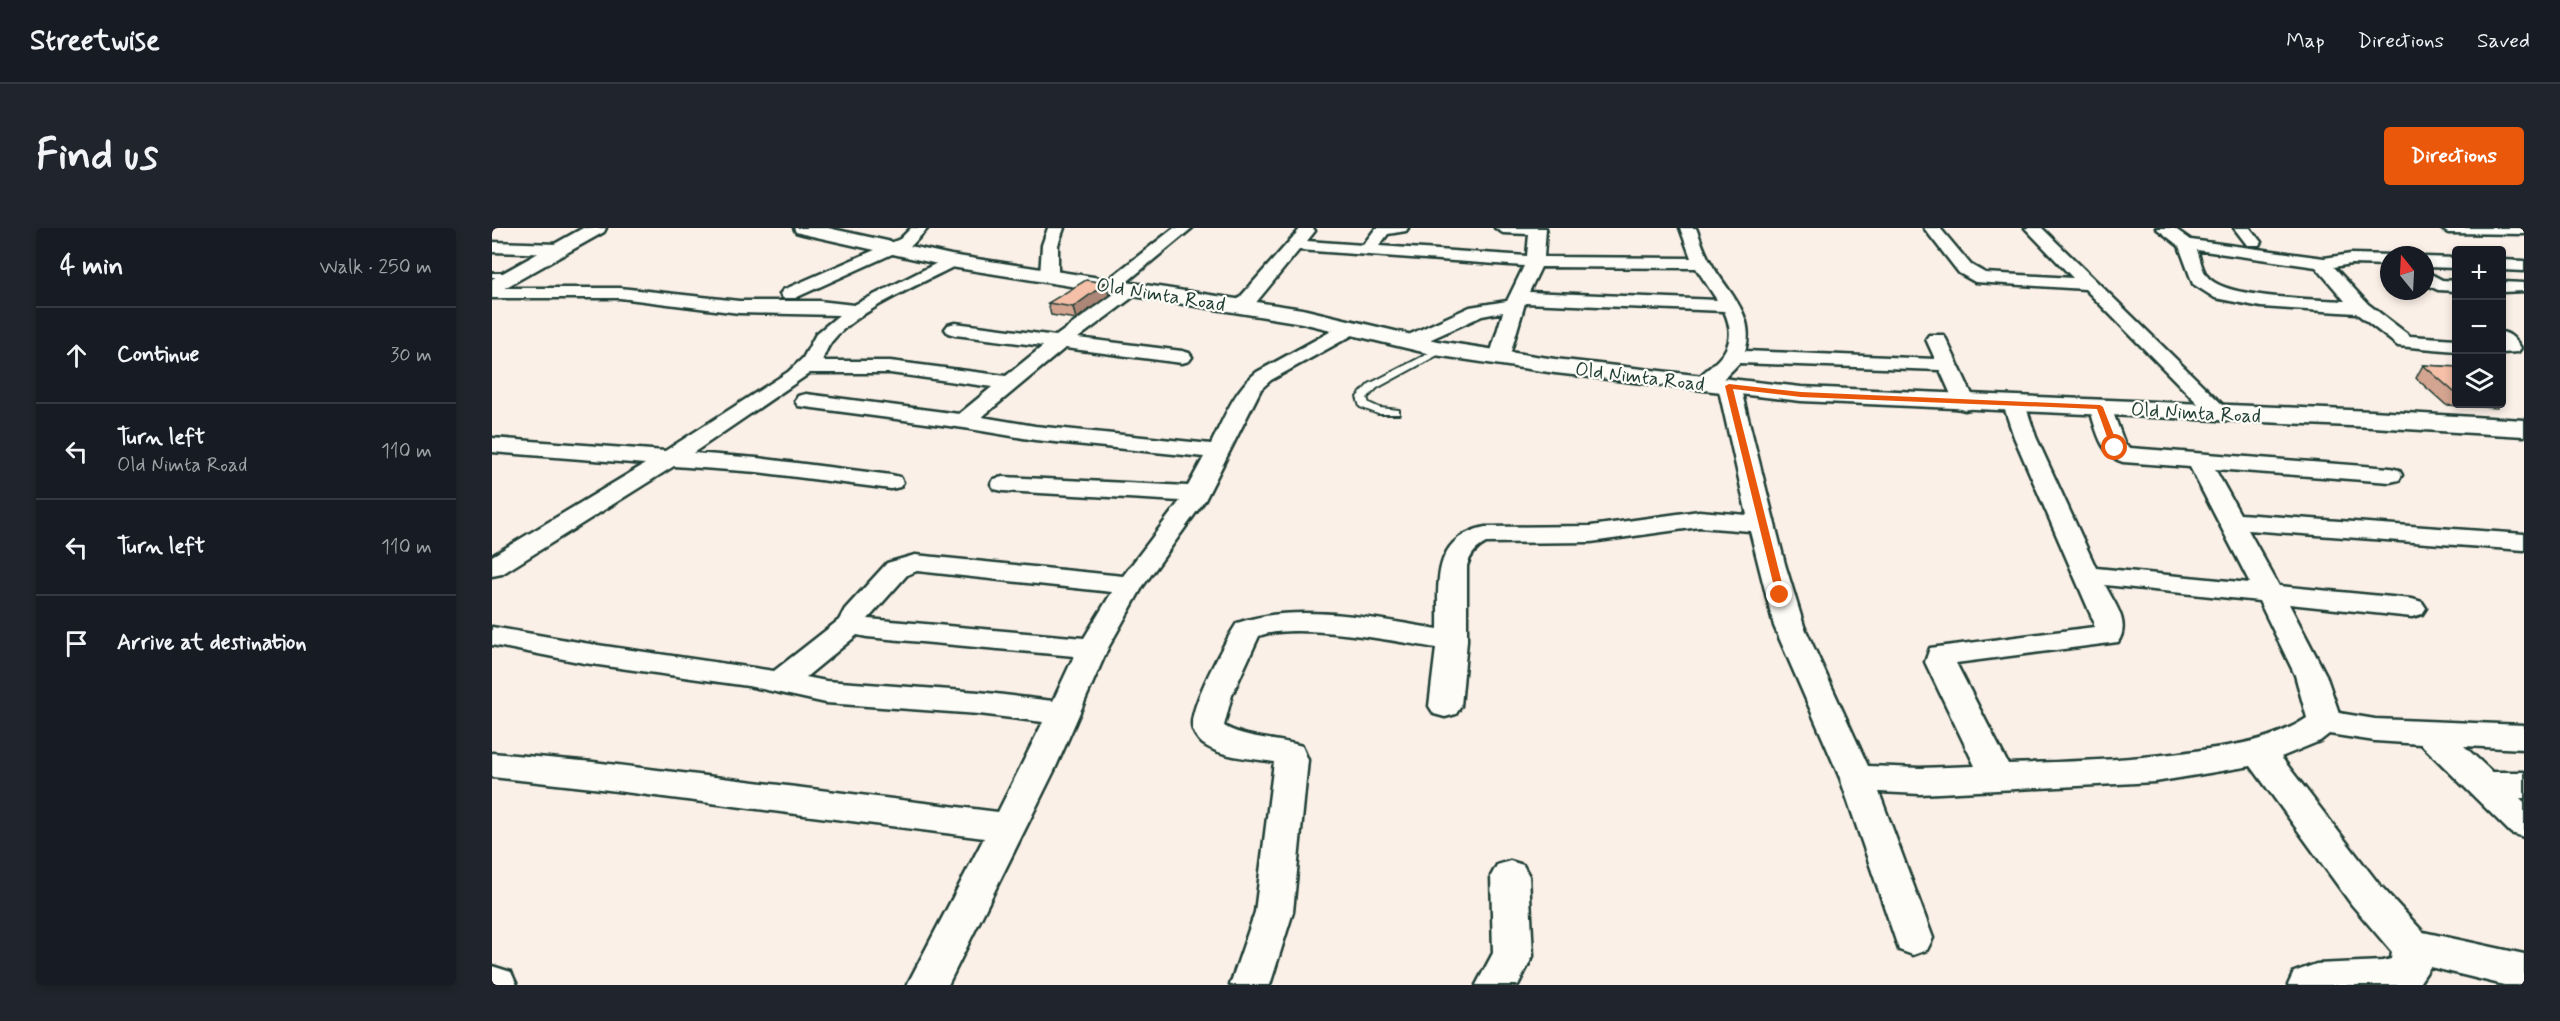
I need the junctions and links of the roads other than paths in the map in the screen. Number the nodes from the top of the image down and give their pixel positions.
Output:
1 (597, 228) edge
2 (803, 228) edge
3 (920, 228) edge
4 (1056, 228) edge
5 (1184, 228) edge
6 (1311, 228) edge
7 (1400, 228) edge
8 (1503, 228) edge
9 (1538, 228) edge
10 (1688, 228) edge
11 (1932, 228) edge
12 (2033, 228) edge
13 (2164, 228) edge
14 (2242, 228) edge
15 (2448, 228) edge
16 (2518, 231) edge
17 (2253, 242) dead end
18 (2187, 244) junction
19 (1296, 245) junction
20 (492, 247) edge
21 (892, 248) junction
22 (558, 249) junction
23 (1368, 249) junction
24 (2380, 260) edge
25 (951, 261) junction
26 (1535, 261) junction
27 (2434, 262) edge
28 (1702, 263) junction
29 (2325, 263) junction
30 (2452, 263) edge
31 (2506, 265) edge
32 (2524, 266) edge
33 (513, 274) junction
34 (492, 275) edge
35 (1049, 276) junction
36 (2434, 282) edge
37 (2089, 284) junction
38 (2452, 286) edge
39 (492, 287) edge
40 (1121, 288) junction
41 (492, 293) edge
42 (789, 294) dead end
43 (1515, 301) junction
44 (1731, 306) junction
45 (1242, 307) junction
46 (2361, 308) junction
47 (857, 311) junction
48 (1353, 327) junction
49 (956, 329) dead end
50 (2506, 338) edge
51 (1936, 339) dead end
52 (2524, 339) edge
53 (1411, 341) junction
54 (1059, 343) junction
55 (2452, 345) edge
56 (1442, 350) junction
57 (1182, 357) dead end
58 (1733, 357) junction
59 (1499, 358) junction
60 (1936, 365) dead end
61 (806, 367) junction
62 (1011, 383) junction
63 (1716, 385) junction
64 (807, 400) dead end
65 (1965, 402) junction
66 (2014, 404) junction
67 (2100, 407) junction
68 (1395, 412) dead end
69 (2220, 413) junction
70 (964, 421) junction
71 (2524, 428) edge
72 (492, 445) edge
73 (1219, 452) junction
74 (669, 459) junction
75 (2199, 461) junction
76 (2390, 475) dead end
77 (891, 482) dead end
78 (1003, 484) dead end
79 (1196, 494) junction
80 (2232, 521) junction
81 (1761, 524) junction
82 (2524, 542) edge
83 (495, 564) edge
84 (2086, 575) junction
85 (1130, 585) junction
86 (2269, 594) junction
87 (2412, 608) dead end
88 (854, 622) junction
89 (492, 636) edge
90 (1452, 641) junction
91 (1093, 648) junction
92 (780, 682) junction
93 (1445, 706) dead end
94 (1063, 714) junction
95 (2324, 722) junction
96 (2431, 734) junction
97 (2524, 737) edge
98 (2259, 753) junction
99 (492, 765) edge
100 (1857, 778) junction
101 (1998, 778) junction
102 (2485, 785) junction
103 (2524, 785) edge
104 (2524, 823) edge
105 (1008, 827) junction
106 (1510, 876) dead end
107 (1913, 938) dead end
108 (2411, 946) junction
109 (2524, 972) edge
110 (492, 984) edge
111 (496, 985) edge
112 (927, 985) edge
113 (1250, 985) edge
114 (1496, 985) edge
115 (2308, 985) edge

1 - 22 street
2 - 21 street, Old Nimta Road
3 - 21 street
4 - 35 street
5 - 40 street
6 - 19 street
7 - 23 street
8 - 9 street
9 - 26 street
10 - 28 street
11 - 37 street
12 - 37 street
13 - 18 street
14 - 17 street
15 - 16 street
18 - 29 street
18 - 46 street
19 - 23 street
19 - 45 street
20 - 22 street
21 - 25 street, Old Nimta Road
21 - 42 street
22 - 33 street
23 - 26 street
24 - 29 street
25 - 35 street, Old Nimta Road
25 - 47 street
26 - 28 street
26 - 43 street
27 - 30 street
28 - 44 street
29 - 46 street
31 - 32 street
33 - 34 lane
33 - 39 street
35 - 40 street, Old Nimta Road
36 - 38 street
37 - 69 street
40 - 45 street, Old Nimta Road
40 - 54 street
41 - 47 street
43 - 44 street
43 - 53 street
43 - 59 street
44 - 58 street
45 - 48 street, Old Nimta Road
46 - 55 street
47 - 61 street
48 - 53 street, Old Nimta Road
48 - 73 street
49 - 54 street
50 - 52 street
51 - 65 street
53 - 56 street, Old Nimta Road
54 - 57 street
54 - 62 street
56 - 59 street, Old Nimta Road
56 - 68 lane
58 - 60 street
58 - 63 street
59 - 63 street, Old Nimta Road
61 - 62 street
61 - 74 street
62 - 70 street
63 - 65 street, Old Nimta Road
63 - 81 street
64 - 70 street
65 - 66 street, Old Nimta Road
66 - 67 street, Old Nimta Road
66 - 84 street
67 - 69 street, Old Nimta Road
67 - 75 street
69 - 71 street, Old Nimta Road
70 - 73 street
72 - 74 street
73 - 79 street
74 - 77 street
74 - 83 street
75 - 76 street
75 - 80 street
78 - 79 street
79 - 85 street
80 - 82 street
80 - 86 street
81 - 90 street
81 - 100 street
84 - 86 street
84 - 101 street
85 - 88 street
85 - 91 street
86 - 87 street
86 - 95 street
88 - 91 street
88 - 92 street
89 - 92 street
90 - 93 street
90 - 113 street
91 - 94 street
92 - 94 street
94 - 105 street
95 - 96 street
95 - 98 street
96 - 97 street
96 - 102 street
98 - 101 street
98 - 108 street
99 - 105 street
100 - 101 street
100 - 107 street
102 - 103 street
102 - 104 street
105 - 112 street
106 - 114 street
108 - 109 street
108 - 115 street
110 - 111 street

